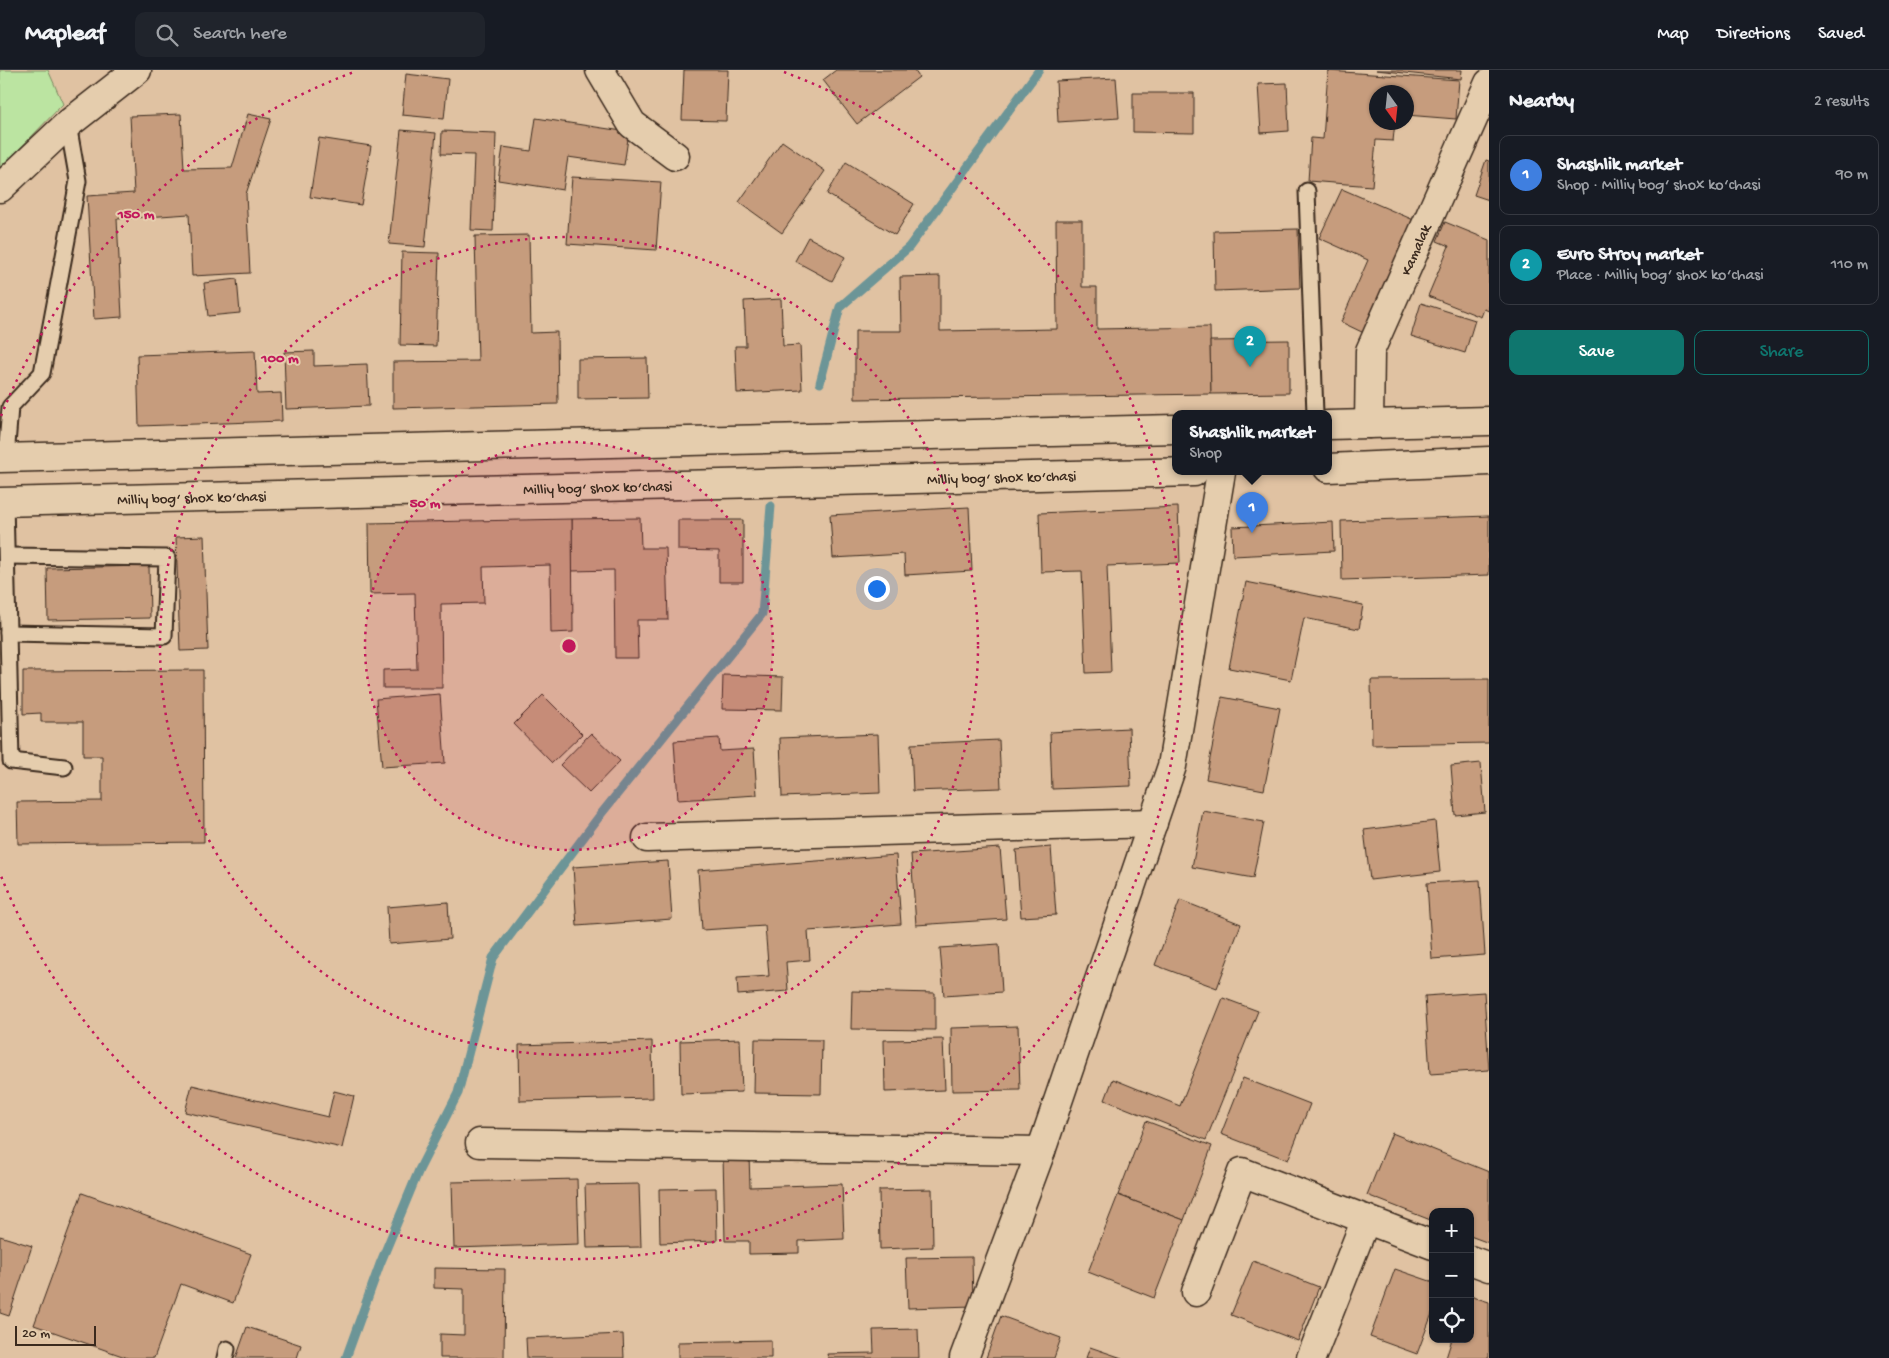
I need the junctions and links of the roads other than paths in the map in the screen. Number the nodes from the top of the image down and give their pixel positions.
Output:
1 (137, 70) edge
2 (600, 70) edge
3 (1489, 83) edge
4 (68, 124) junction
5 (675, 156) dead end
6 (0, 188) edge
7 (1307, 191) dead end
8 (1315, 410) edge
9 (1489, 421) edge
10 (1369, 424) junction
11 (1332, 425) edge
12 (1172, 429) edge
13 (952, 434) junction
14 (546, 445) junction
15 (3, 458) edge
16 (1489, 461) edge
17 (1332, 468) edge
18 (1172, 472) edge
19 (1220, 475) edge
20 (954, 477) junction
21 (547, 488) junction
22 (3, 502) edge
23 (7, 556) junction
24 (8, 633) junction
25 (64, 766) dead end
26 (1153, 823) junction
27 (647, 838) dead end
28 (480, 1143) dead end
29 (1041, 1151) junction
30 (1366, 1219) junction
31 (1429, 1243) edge
32 (1474, 1261) edge
33 (1489, 1267) edge
34 (1196, 1292) dead end
35 (964, 1358) edge
36 (1311, 1358) edge

1 - 4 street
2 - 5 street
3 - 10 street, Kamalak
4 - 6 street
4 - 15 lane
7 - 8 lane
9 - 10 street
10 - 11 street
12 - 13 street
13 - 14 street
13 - 20 street
14 - 15 street
14 - 21 street
16 - 17 street
18 - 20 street, Milliy bog‘ shox ko‘chasi
19 - 26 street
20 - 21 street, Milliy bog‘ shox ko‘chasi
21 - 22 street, Milliy bog‘ shox ko‘chasi
22 - 23 lane
23 - 24 lane
23 - 24 lane
24 - 25 lane
26 - 27 street
26 - 29 street
28 - 29 street
29 - 35 street
30 - 31 street
30 - 34 street
30 - 36 street
32 - 33 street

